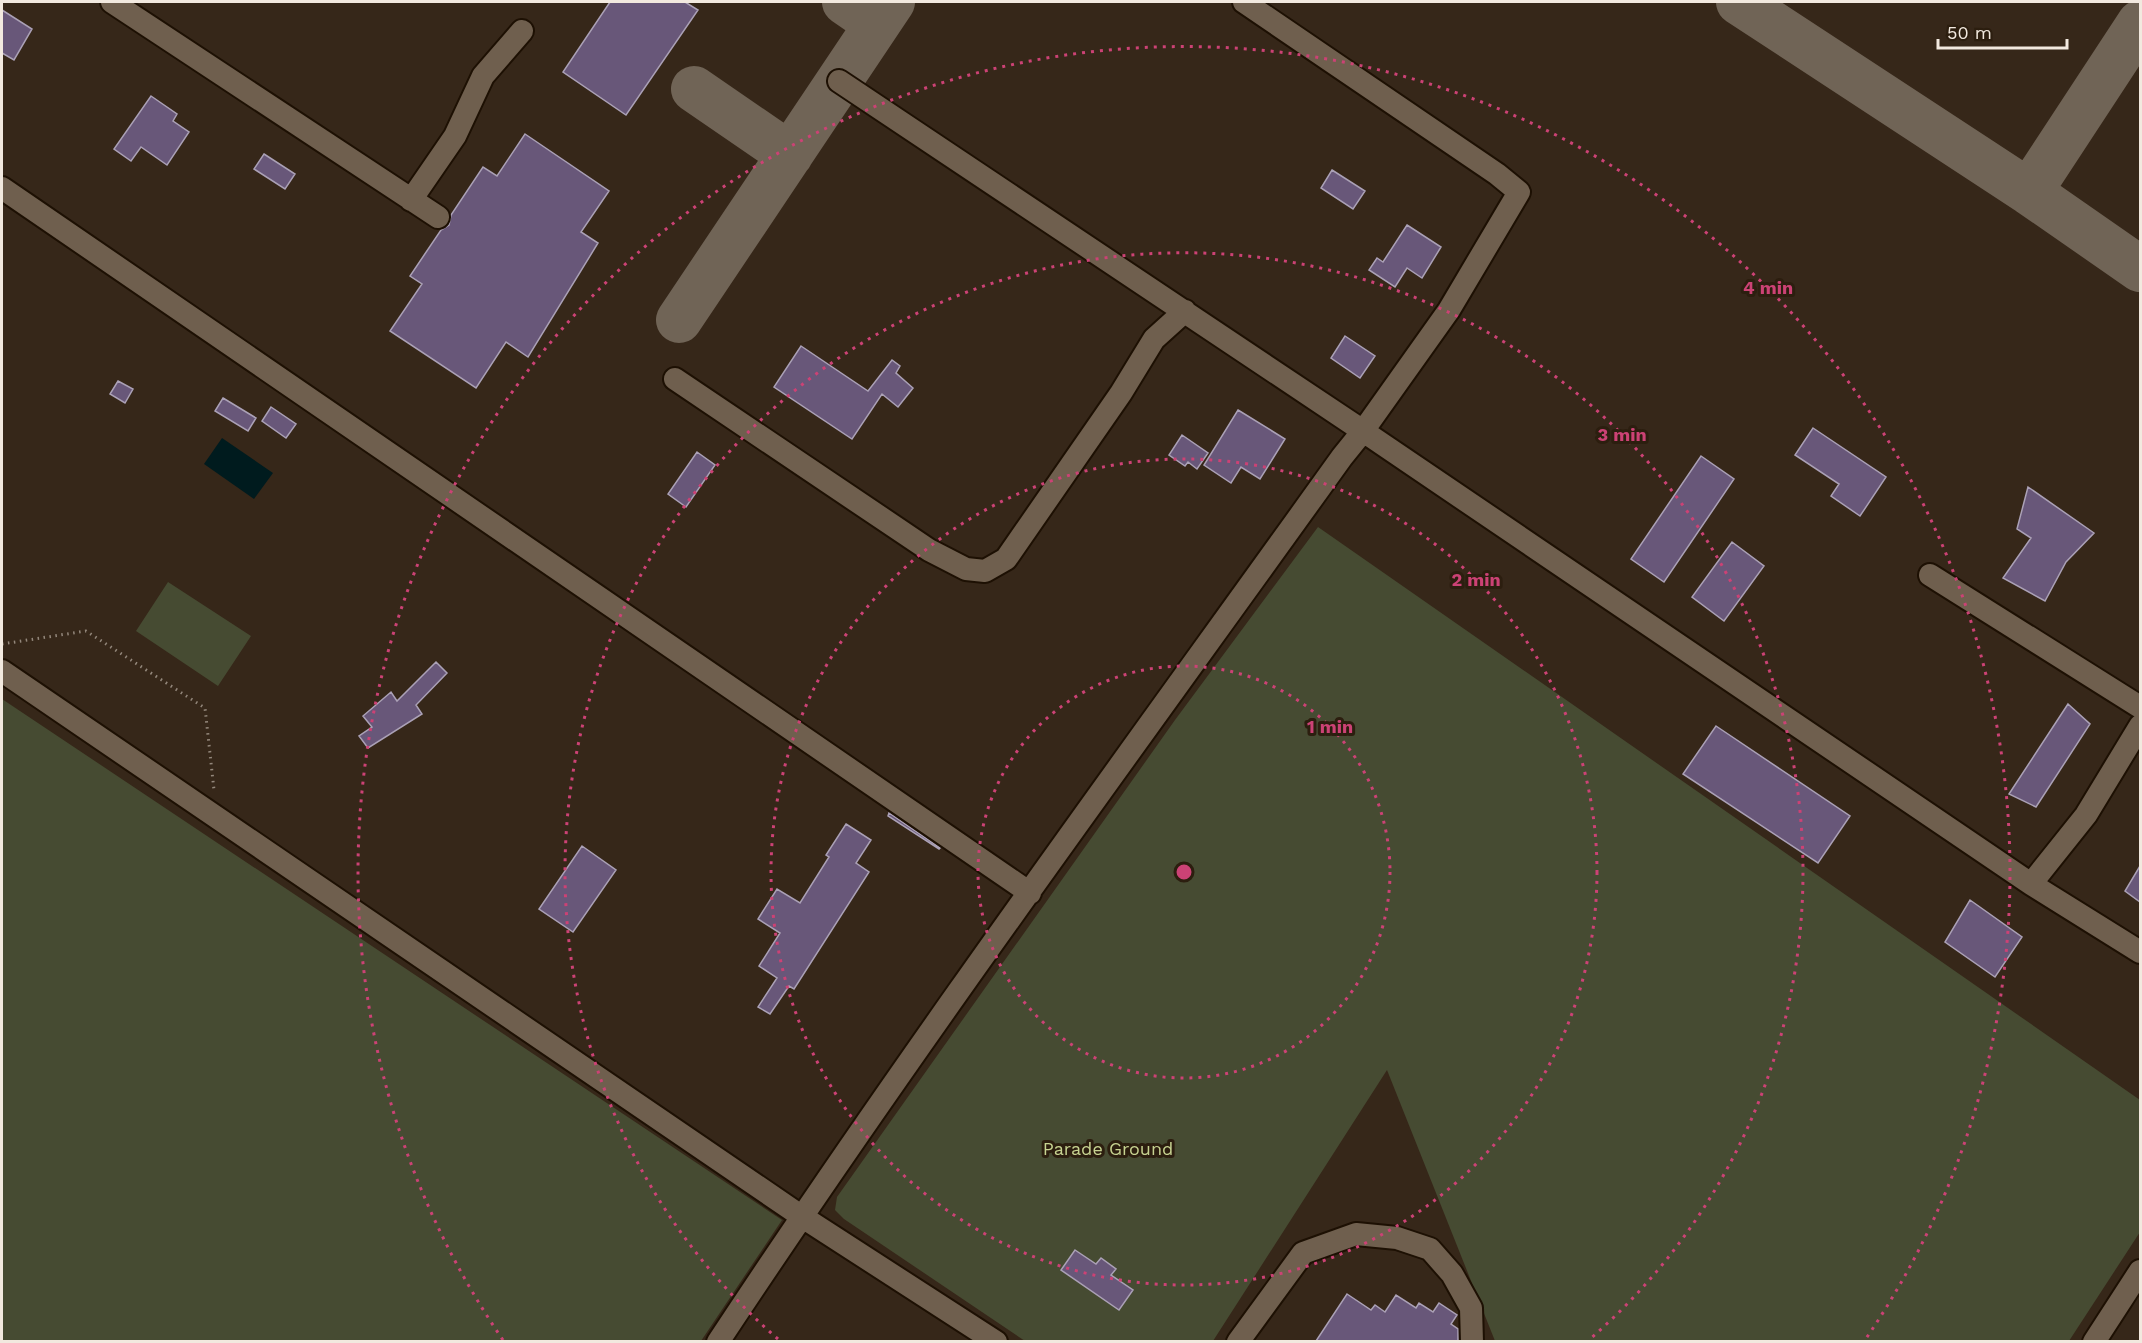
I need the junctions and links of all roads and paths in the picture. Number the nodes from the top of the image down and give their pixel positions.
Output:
1 (112, 2) edge
2 (1244, 2) edge
3 (522, 32) dead end
4 (839, 81) dead end
5 (2, 188) edge
6 (411, 200) junction
7 (438, 217) dead end
8 (1185, 311) junction
9 (675, 379) dead end
10 (1363, 431) junction
11 (1930, 575) dead end
12 (2, 644) edge
13 (2, 671) edge
14 (2140, 707) edge
15 (2140, 726) edge
16 (216, 818) junction
17 (2031, 884) junction
18 (1030, 893) junction
19 (2140, 952) edge
20 (801, 1216) junction
21 (2138, 1278) edge
22 (718, 1341) edge
23 (996, 1341) edge
24 (1238, 1341) edge
25 (1472, 1341) edge
26 (2094, 1341) edge

1 - 6 lane
2 - 10 lane
3 - 6 lane
4 - 8 lane
5 - 18 lane
6 - 7 lane
8 - 9 lane
8 - 10 lane
10 - 17 lane
10 - 18 lane
11 - 14 lane
12 - 16 path
13 - 16 lane
15 - 17 lane
16 - 20 lane
17 - 19 lane
18 - 20 lane
20 - 22 lane
20 - 23 lane
21 - 26 lane
24 - 25 lane

